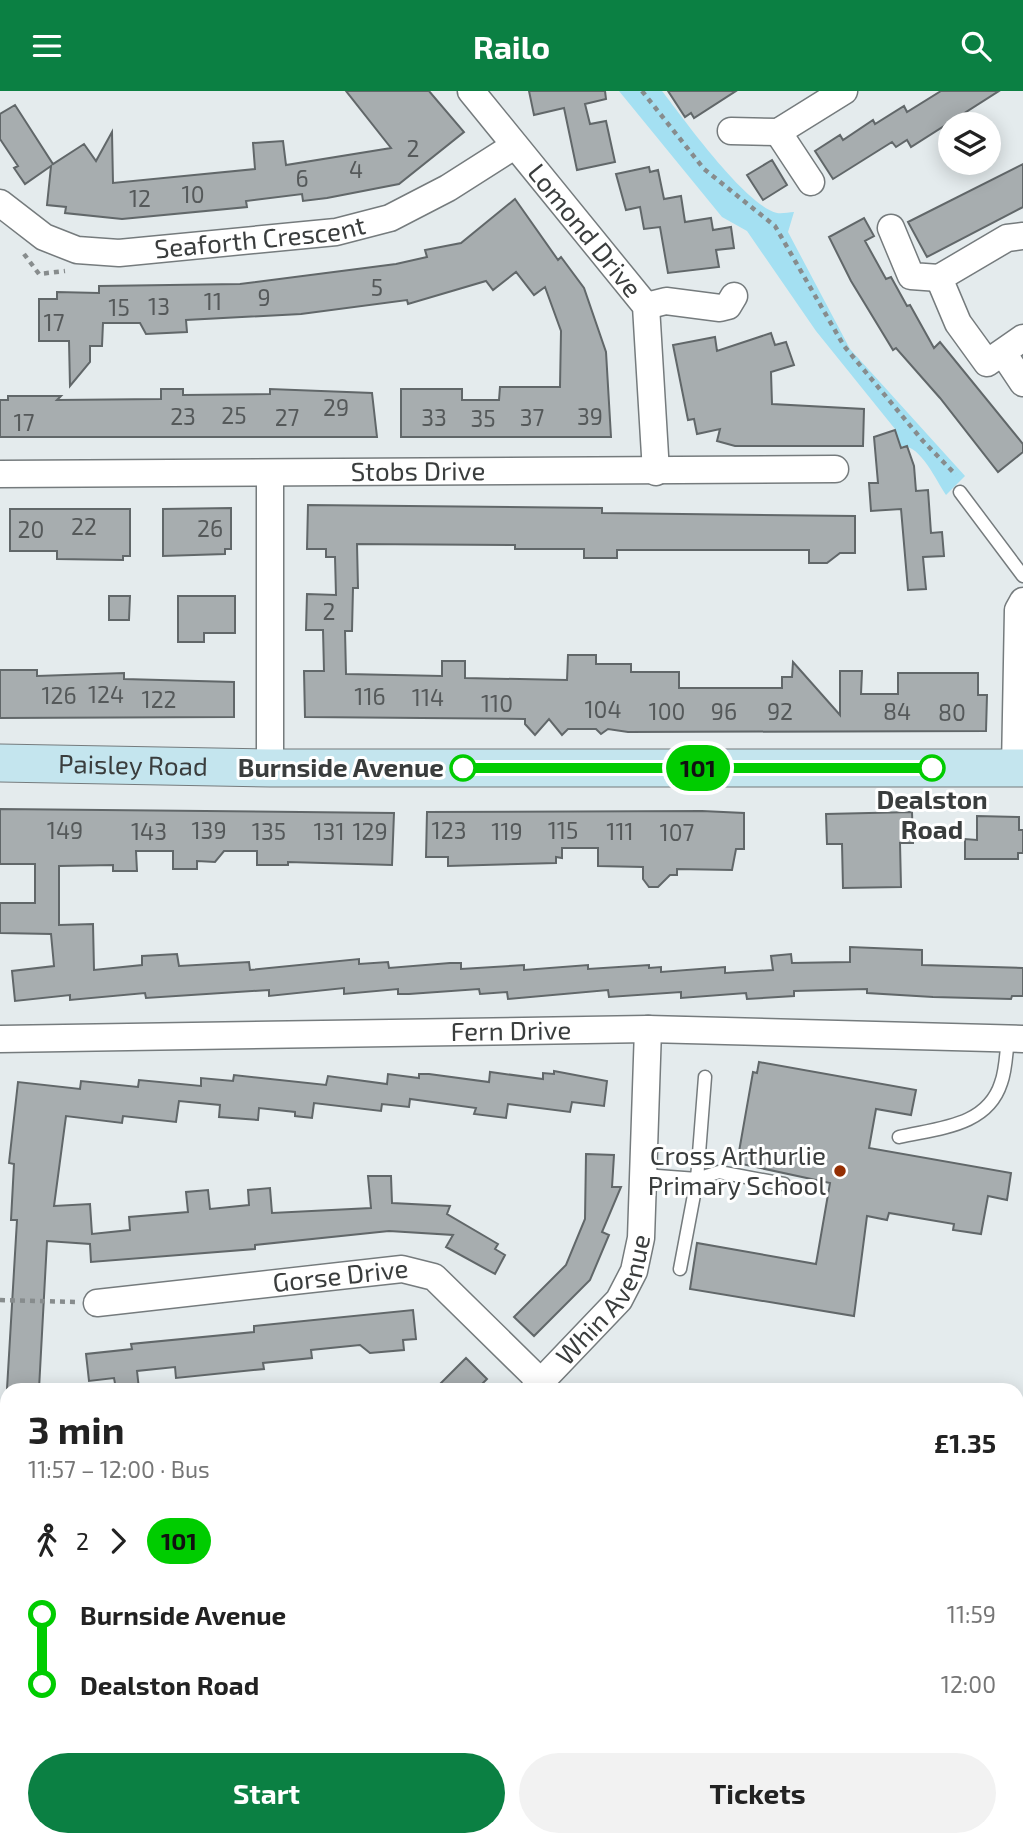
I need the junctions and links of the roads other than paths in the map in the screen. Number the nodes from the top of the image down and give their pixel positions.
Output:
1 (471, 91) edge
2 (844, 91) edge
3 (731, 131) dead end
4 (778, 132) junction
5 (514, 146) junction
6 (811, 182) dead end
7 (0, 203) edge
8 (891, 228) dead end
9 (1023, 236) edge
10 (939, 278) junction
11 (734, 296) dead end
12 (646, 306) junction
13 (1013, 346) edge
14 (1023, 383) edge
15 (835, 469) dead end
16 (656, 472) junction
17 (0, 474) edge
18 (270, 474) junction
19 (960, 492) road end
20 (1023, 576) edge
21 (1023, 601) edge
22 (0, 763) edge
23 (270, 768) junction
24 (1019, 768) edge
25 (648, 1029) junction
26 (0, 1039) edge
27 (1015, 1039) edge
28 (705, 1077) dead end
29 (899, 1137) dead end
30 (643, 1175) junction
31 (697, 1179) junction
32 (784, 1184) dead end
33 (680, 1269) dead end
34 (97, 1303) road end
35 (535, 1383) edge
36 (541, 1383) edge

1 - 5 street, Lomond Drive
2 - 4 street
3 - 4 street
4 - 6 street
5 - 7 street, Seaforth Crescent
5 - 12 street, Lomond Drive
8 - 10 street
9 - 10 street
10 - 13 street
11 - 12 street
12 - 16 street, Lomond Drive
13 - 14 street
15 - 16 street, Stobs Drive
16 - 18 street, Stobs Drive
17 - 18 street, Stobs Drive
18 - 23 street
19 - 20 lane
21 - 24 street
22 - 23 main road, Paisley Road
23 - 24 main road, Paisley Road
25 - 26 street, Fern Drive
25 - 27 street, Fern Drive
25 - 30 street, Whin Avenue
27 - 29 lane
28 - 31 lane
30 - 31 lane
30 - 36 street, Whin Avenue
31 - 32 lane
31 - 33 lane
34 - 35 street, Gorse Drive

